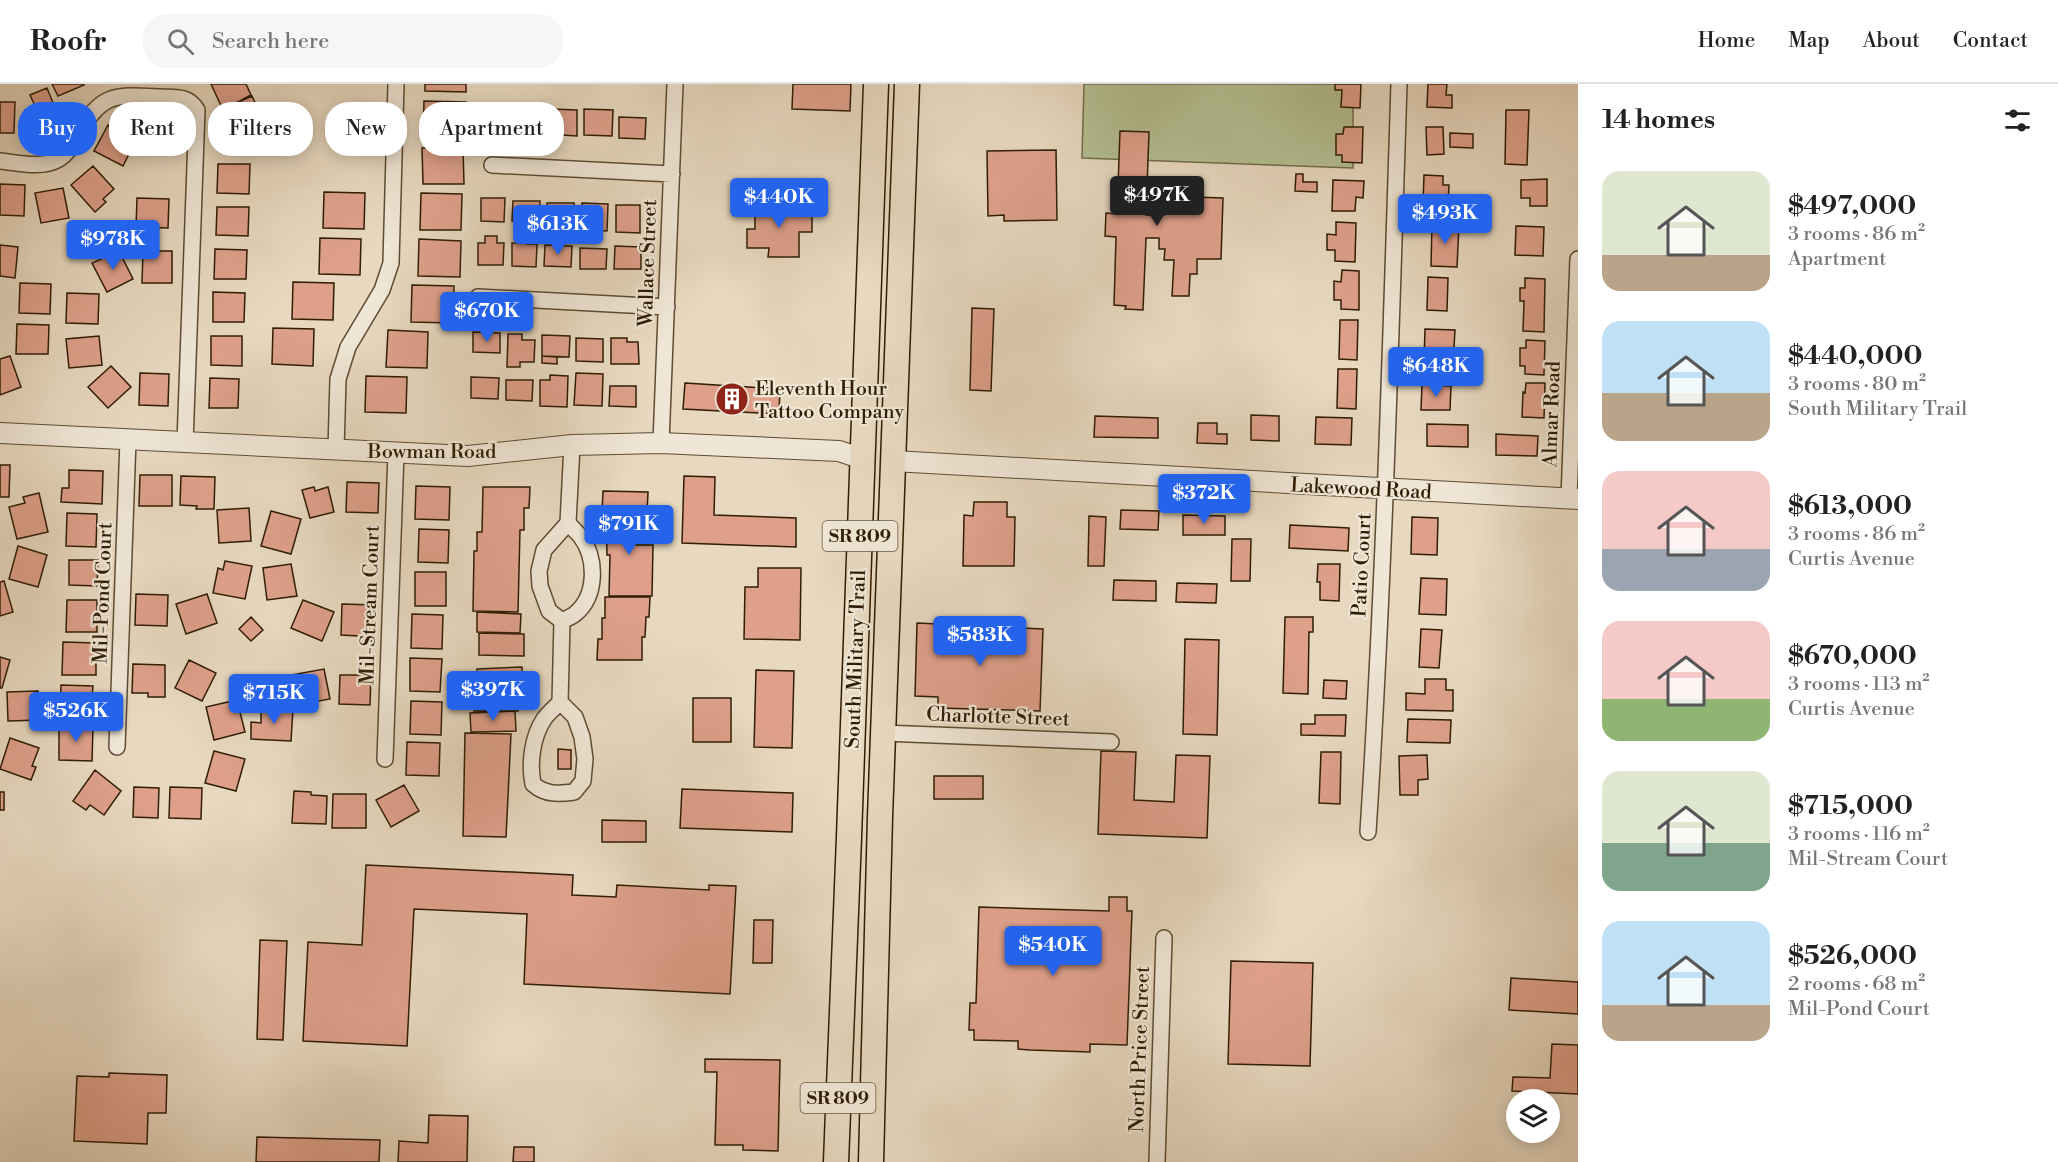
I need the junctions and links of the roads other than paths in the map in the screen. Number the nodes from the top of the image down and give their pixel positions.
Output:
1 (396, 84) edge
2 (675, 84) edge
3 (876, 84) edge
4 (891, 84) edge
5 (906, 84) edge
6 (1399, 84) edge
7 (0, 161) edge
8 (492, 165) dead end
9 (672, 174) junction
10 (904, 179) junction
11 (1578, 259) edge
12 (869, 289) junction
13 (478, 297) dead end
14 (667, 307) junction
15 (0, 433) edge
16 (128, 440) junction
17 (185, 442) junction
18 (661, 443) junction
19 (572, 445) junction
20 (336, 450) junction
21 (396, 453) junction
22 (863, 459) junction
23 (893, 461) junction
24 (1386, 489) junction
25 (1574, 499) edge
26 (568, 523) junction
27 (562, 621) junction
28 (886, 651) junction
29 (855, 672) junction
30 (560, 702) junction
31 (883, 733) junction
32 (1111, 742) dead end
33 (117, 747) dead end
34 (385, 759) dead end
35 (1368, 832) dead end
36 (878, 890) junction
37 (1164, 938) dead end
38 (836, 1162) edge
39 (871, 1162) edge
40 (1157, 1162) edge

1 - 20 street
2 - 9 street, Wallace Street
3 - 12 main road, South Military Trail / SR 809
4 - 10 main road
5 - 10 main road, South Military Trail / SR 809
6 - 24 street, Patio Court
7 - 17 street
8 - 9 street
9 - 14 street, Wallace Street
10 - 23 main road, South Military Trail / SR 809
11 - 25 street, Almar Road
12 - 22 main road, South Military Trail / SR 809
12 - 23 main road
13 - 14 street
14 - 18 street, Wallace Street
15 - 16 street, Bowman Road
16 - 17 street, Bowman Road
16 - 33 street, Mil-Pond Court
17 - 20 street, Bowman Road
18 - 19 street, Bowman Road
18 - 22 street, Bowman Road
19 - 21 street, Bowman Road
19 - 26 street
20 - 21 street, Bowman Road
21 - 34 street, Mil-Stream Court
22 - 28 main road
22 - 29 main road, South Military Trail / SR 809
23 - 24 street, Lakewood Road
23 - 28 main road, South Military Trail / SR 809
24 - 25 street, Lakewood Road
24 - 35 street, Patio Court
26 - 27 street
26 - 27 street
27 - 30 street
28 - 31 main road, South Military Trail / SR 809
29 - 36 main road
29 - 38 main road, South Military Trail / SR 809
30 - 30 street
31 - 32 street, Charlotte Street
31 - 36 main road, South Military Trail / SR 809
36 - 39 main road, South Military Trail / SR 809
37 - 40 street, North Price Street

